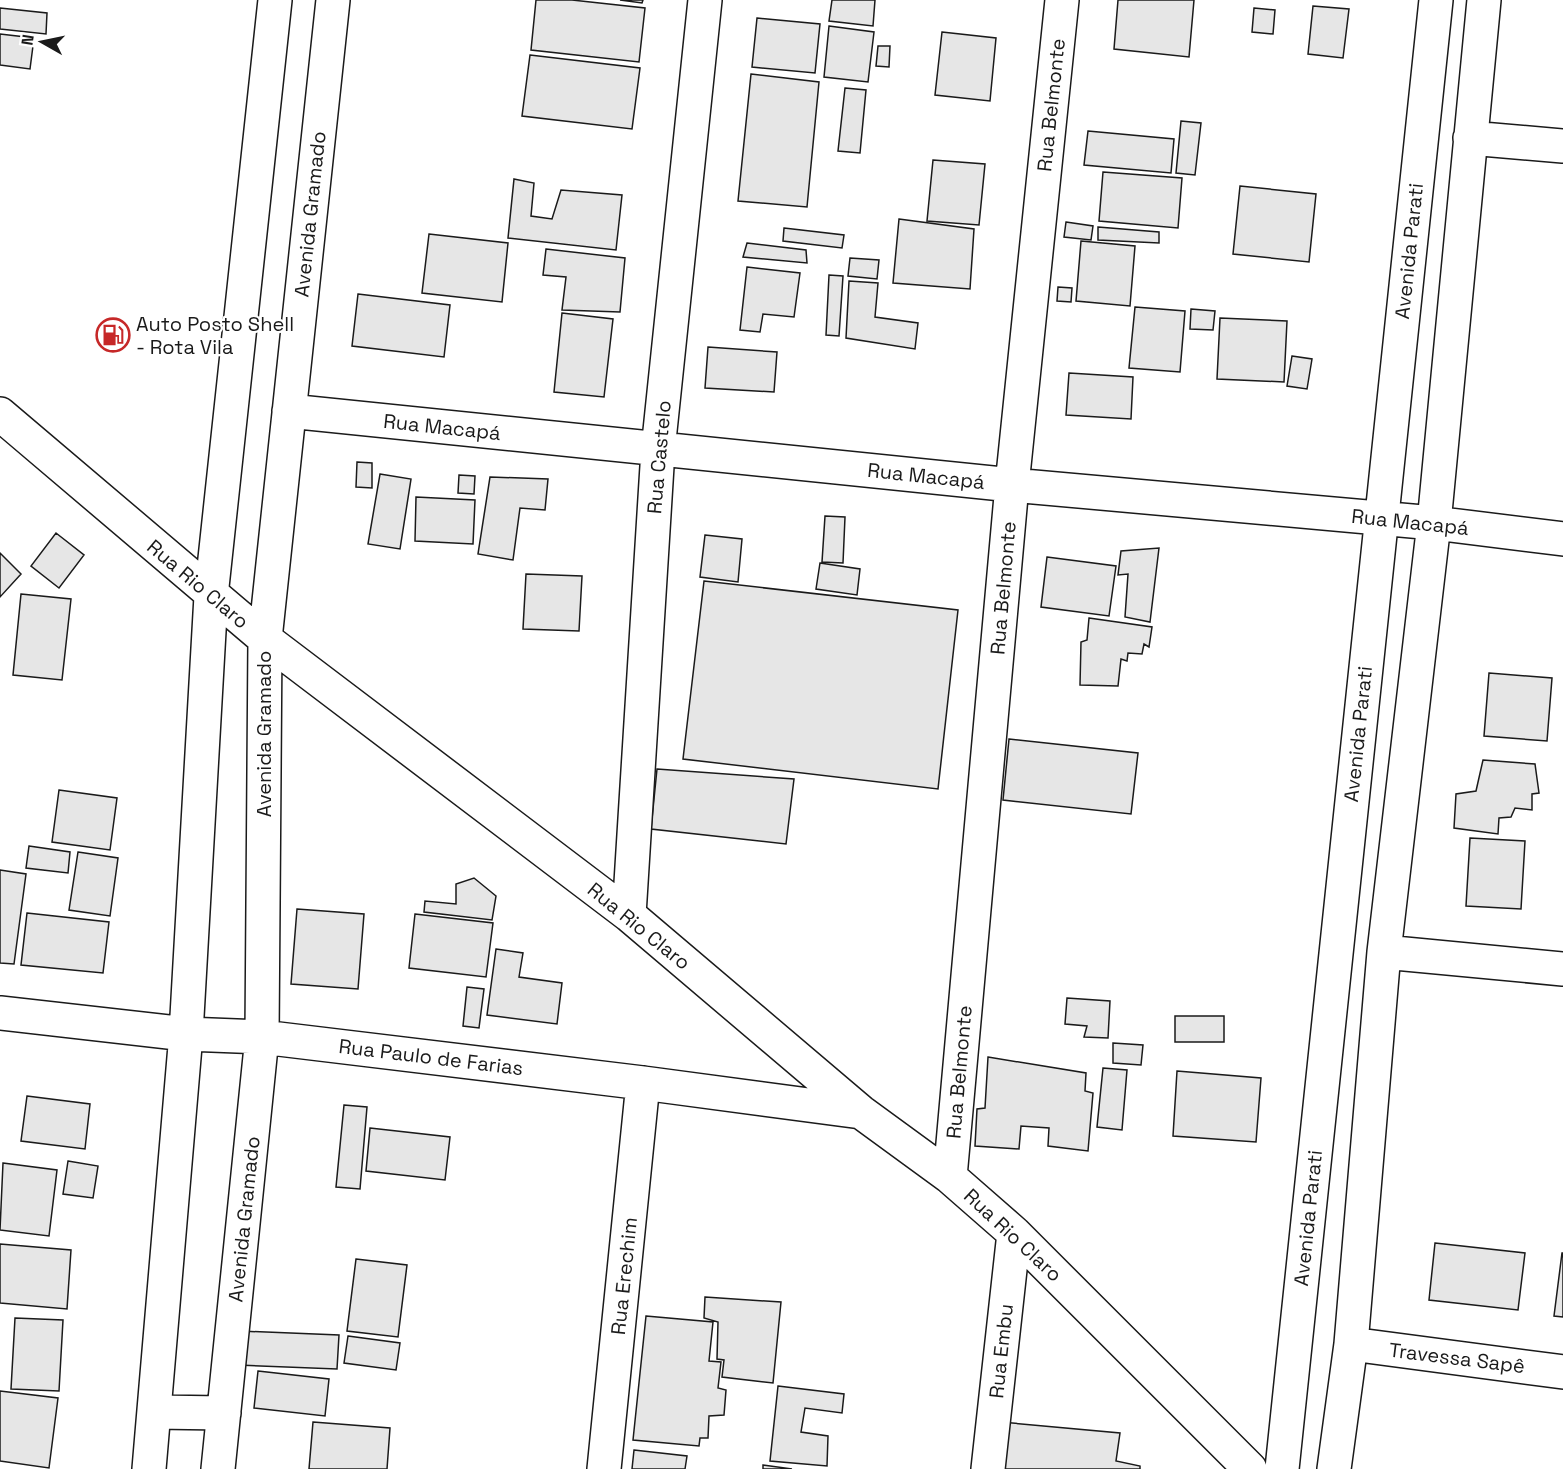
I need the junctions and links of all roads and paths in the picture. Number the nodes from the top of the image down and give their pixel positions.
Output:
1 (275, 0) edge
2 (333, 0) edge
3 (705, 0) edge
4 (1062, 0) edge
5 (1436, 0) edge
6 (1484, 0) edge
7 (1470, 138) junction
8 (1563, 147) edge
9 (289, 411) junction
10 (0, 414) edge
11 (658, 450) junction
12 (1012, 485) junction
13 (1381, 518) junction
14 (1434, 523) junction
15 (1563, 538) edge
16 (211, 596) junction
17 (265, 639) junction
18 (629, 915) junction
19 (1384, 952) junction
20 (1563, 969) edge
21 (0, 1013) edge
22 (186, 1034) junction
23 (262, 1037) junction
24 (643, 1083) junction
25 (861, 1112) junction
26 (950, 1178) junction
27 (1014, 1233) junction
28 (1351, 1344) junction
29 (1563, 1372) edge
30 (155, 1412) junction
31 (224, 1413) junction
32 (149, 1469) edge
33 (218, 1469) edge
34 (604, 1469) edge
35 (988, 1469) edge
36 (1250, 1469) edge
37 (1282, 1469) edge
38 (1334, 1469) edge

1 - 16 street
2 - 9 street, Avenida Gramado
3 - 11 street, Rua Castelo
4 - 12 street, Rua Belmonte
5 - 13 street, Avenida Parati
6 - 7 street
7 - 8 street
7 - 14 street
9 - 11 street, Rua Macapá
9 - 17 street, Avenida Gramado
10 - 16 street, Rua Rio Claro
11 - 12 street, Rua Macapá
11 - 18 street, Rua Castelo
12 - 13 street, Rua Macapá
12 - 26 street, Rua Belmonte
13 - 14 street, Rua Macapá
13 - 37 street, Avenida Parati
14 - 15 street, Rua Macapá
14 - 19 street
16 - 17 street, Rua Rio Claro
16 - 22 street
17 - 18 street, Rua Rio Claro
17 - 23 street, Avenida Gramado
18 - 25 street, Rua Rio Claro
19 - 20 street
19 - 28 street
21 - 22 street, Rua Paulo de Farias
22 - 23 street, Rua Paulo de Farias
22 - 30 street
23 - 24 street, Rua Paulo de Farias
23 - 31 street, Avenida Gramado
24 - 25 street, Rua Paulo de Farias
24 - 34 street, Rua Erechim
25 - 26 street, Rua Rio Claro
26 - 27 street, Rua Rio Claro
27 - 35 street, Rua Embu
27 - 36 street, Rua Rio Claro
28 - 29 street, Travessa Sapê
28 - 38 street
30 - 31 street
30 - 32 street
31 - 33 street, Avenida Gramado

